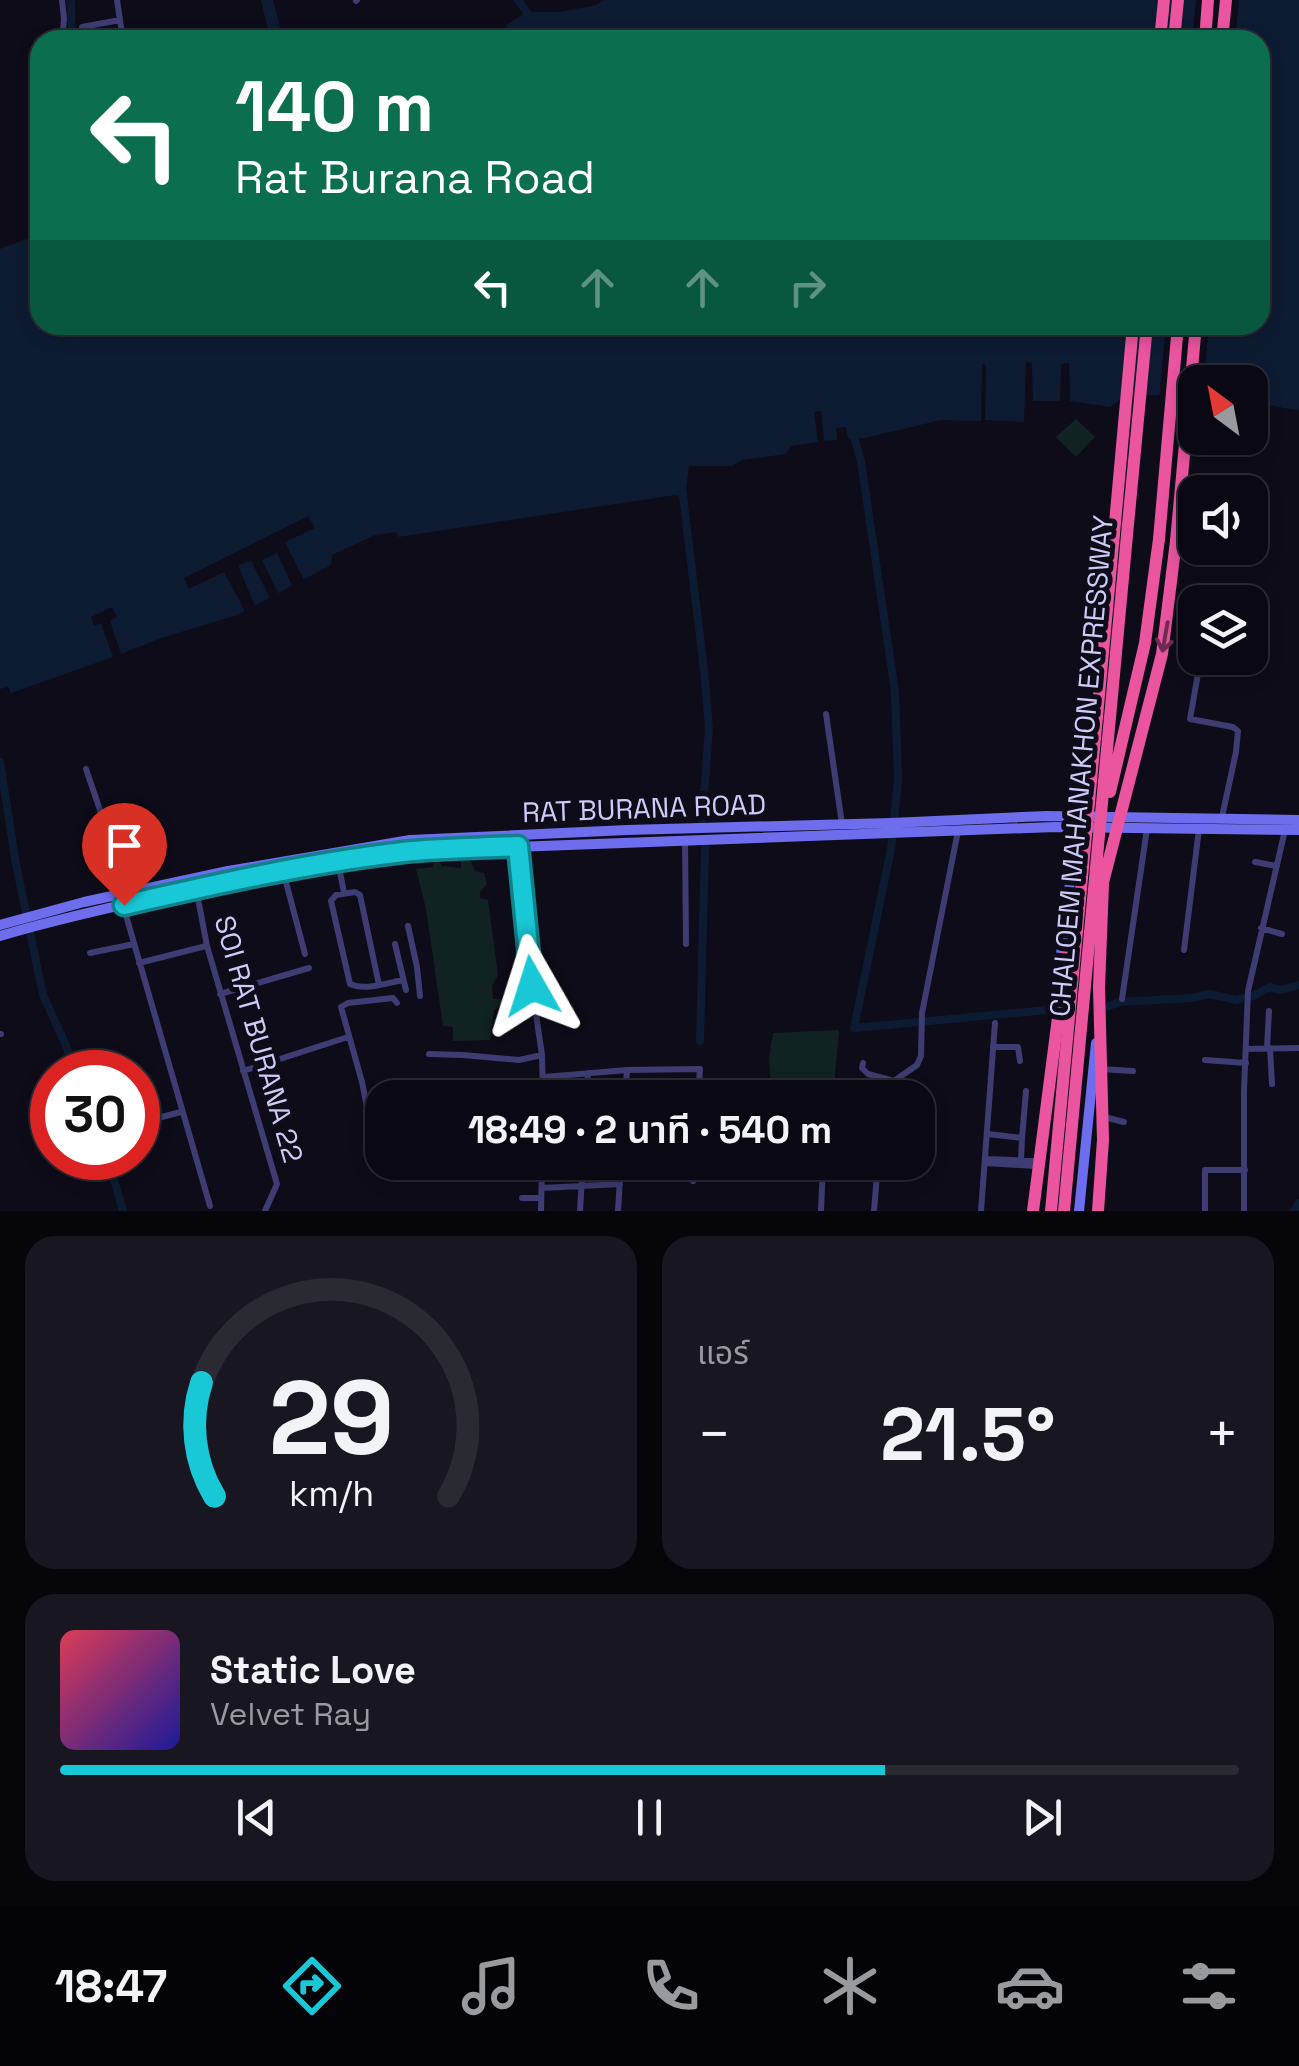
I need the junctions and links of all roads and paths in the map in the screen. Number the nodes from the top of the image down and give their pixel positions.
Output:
1 (62, 0) edge
2 (117, 0) edge
3 (1164, 0) edge
4 (1178, 0) edge
5 (1208, 0) edge
6 (1226, 0) edge
7 (120, 20) junction
8 (82, 26) dead end
9 (63, 30) edge
10 (122, 30) edge
11 (1161, 30) edge
12 (1175, 30) edge
13 (1206, 30) edge
14 (1223, 30) edge
15 (1133, 335) edge
16 (1146, 335) edge
17 (1177, 335) edge
18 (1195, 335) edge
19 (1198, 675) edge
20 (826, 714) dead end
21 (86, 769) dead end
22 (1222, 819) junction
23 (1299, 820) edge
24 (842, 824) junction
25 (895, 828) junction
26 (1076, 828) junction
27 (1114, 828) junction
28 (1147, 828) junction
29 (1199, 828) junction
30 (1285, 830) junction
31 (1299, 830) edge
32 (958, 831) junction
33 (685, 840) junction
34 (518, 846) junction
35 (114, 851) tunnel mouth
36 (1095, 856) junction
37 (338, 862) junction
38 (1255, 862) dead end
39 (1276, 866) junction
40 (283, 872) junction
41 (1103, 882) junction
42 (196, 888) junction
43 (344, 893) junction
44 (124, 905) junction
45 (50, 916) junction
46 (0, 925) edge
47 (408, 926) dead end
48 (1261, 928) junction
49 (1282, 934) dead end
50 (0, 936) edge
51 (134, 944) junction
52 (395, 944) dead end
53 (686, 944) dead end
54 (206, 946) junction
55 (1184, 950) dead end
56 (90, 952) dead end
57 (305, 954) dead end
58 (140, 963) junction
59 (309, 968) dead end
60 (403, 980) junction
61 (379, 985) junction
62 (406, 990) dead end
63 (220, 994) junction
64 (420, 996) dead end
65 (1122, 1000) dead end
66 (396, 1003) dead end
67 (1269, 1011) dead end
68 (995, 1023) dead end
69 (348, 1038) junction
70 (992, 1047) junction
71 (1268, 1048) junction
72 (1299, 1048) edge
73 (1246, 1049) junction
74 (428, 1054) dead end
75 (542, 1055) junction
76 (1205, 1060) dead end
77 (1020, 1062) dead end
78 (863, 1063) dead end
79 (1246, 1063) junction
80 (1093, 1069) junction
81 (627, 1070) junction
82 (243, 1071) junction
83 (1133, 1071) dead end
84 (588, 1073) junction
85 (544, 1077) junction
86 (544, 1080) edge
87 (587, 1080) edge
88 (626, 1080) edge
89 (699, 1080) edge
90 (894, 1080) joint
91 (1272, 1084) dead end
92 (1026, 1091) dead end
93 (365, 1098) edge
94 (182, 1112) junction
95 (1088, 1115) junction
96 (160, 1118) edge
97 (1124, 1122) dead end
98 (988, 1134) junction
99 (1022, 1138) junction
100 (1084, 1152) junction
101 (1022, 1160) junction
102 (985, 1161) junction
103 (1035, 1163) junction
104 (1244, 1170) junction
105 (1098, 1178) dead end
106 (542, 1180) edge
107 (582, 1180) edge
108 (620, 1180) edge
109 (822, 1180) edge
110 (877, 1180) edge
111 (620, 1184) junction
112 (542, 1188) junction
113 (582, 1188) junction
114 (522, 1198) dead end
115 (541, 1198) junction
116 (210, 1206) dead end
117 (265, 1211) edge
118 (541, 1211) edge
119 (580, 1211) edge
120 (618, 1211) edge
121 (820, 1211) edge
122 (874, 1211) edge
123 (981, 1211) edge
124 (1030, 1211) edge
125 (1051, 1211) edge
126 (1064, 1211) edge
127 (1079, 1211) edge
128 (1098, 1211) edge
129 (1205, 1211) edge
130 (1244, 1211) edge

1 - 9 street
2 - 7 street
3 - 11 highway
4 - 12 highway
5 - 13 highway
6 - 14 highway
7 - 8 street
7 - 10 street
15 - 125 highway, CHALOEM MAHANAKHON EXPRESSWAY, bridge
16 - 126 highway, CHALOEM MAHANAKHON EXPRESSWAY, bridge
17 - 36 highway, bridge
18 -> 41 highway, bridge
19 - 22 street
20 - 24 street
21 - 35 street
22 - 23 main road, RAT BURANA ROAD
22 - 25 main road, RAT BURANA ROAD
24 - 25 main road, RAT BURANA ROAD
24 - 45 main road, RAT BURANA ROAD
25 - 32 main road, RAT BURANA ROAD
25 - 33 main road, RAT BURANA ROAD
26 - 27 main road, RAT BURANA ROAD
26 - 32 main road, RAT BURANA ROAD
26 - 103 main road
27 - 28 main road, RAT BURANA ROAD
27 - 80 main road
28 - 29 main road, RAT BURANA ROAD
28 - 65 street
29 - 30 main road, RAT BURANA ROAD
29 - 55 street
30 - 31 main road, RAT BURANA ROAD
30 - 39 street
32 - 90 street
33 - 34 main road, RAT BURANA ROAD
33 - 53 street
34 - 37 main road, RAT BURANA ROAD
34 - 75 street
36 - 41 highway, bridge
36 - 124 highway, bridge
37 - 40 main road, RAT BURANA ROAD
37 - 43 street
38 - 39 street
39 - 48 street
40 - 42 main road, RAT BURANA ROAD
40 - 57 street
41 - 128 highway, bridge
42 - 44 main road, RAT BURANA ROAD
42 - 54 street, SOI RAT BURANA 22
43 - 61 street
43 - 61 street
44 - 45 main road, RAT BURANA ROAD
44 - 51 street
45 - 46 main road, RAT BURANA ROAD
45 - 50 main road, RAT BURANA ROAD
47 - 64 street
48 - 49 street
48 - 73 street
51 - 56 street
51 - 58 street
52 - 60 street
54 - 58 street
54 - 63 street, SOI RAT BURANA 22
58 - 94 street
59 - 63 street
60 - 61 street
60 - 62 street
63 - 82 street, SOI RAT BURANA 22
66 - 69 street
67 - 71 street
68 - 70 street
69 - 82 street
69 - 93 street
70 - 77 street
70 - 98 street
71 - 72 street
71 - 73 street
71 - 91 street
73 - 79 street
74 - 75 street
75 - 85 street
76 - 79 street
78 - 90 street
79 - 104 street
80 - 83 street
80 - 95 main road
81 - 84 street
81 - 88 street
81 - 89 street
82 - 117 street, SOI RAT BURANA 22
84 - 85 street
84 - 87 street
85 - 86 street
92 - 99 street
94 - 96 street
94 - 116 street
95 - 97 street
95 - 100 main road
98 - 99 street
98 - 102 street
99 - 101 street
100 - 105 street
100 - 127 main road
101 - 102 street
101 - 103 street
102 - 103 street
102 - 123 street
103 - 124 main road
104 - 129 street
104 - 130 street
106 - 112 street
107 - 113 street
108 - 111 street
109 - 121 street
110 - 122 street
111 - 113 street
111 - 120 street
112 - 113 street
112 - 115 street
113 - 119 street
114 - 115 street
115 - 118 street

